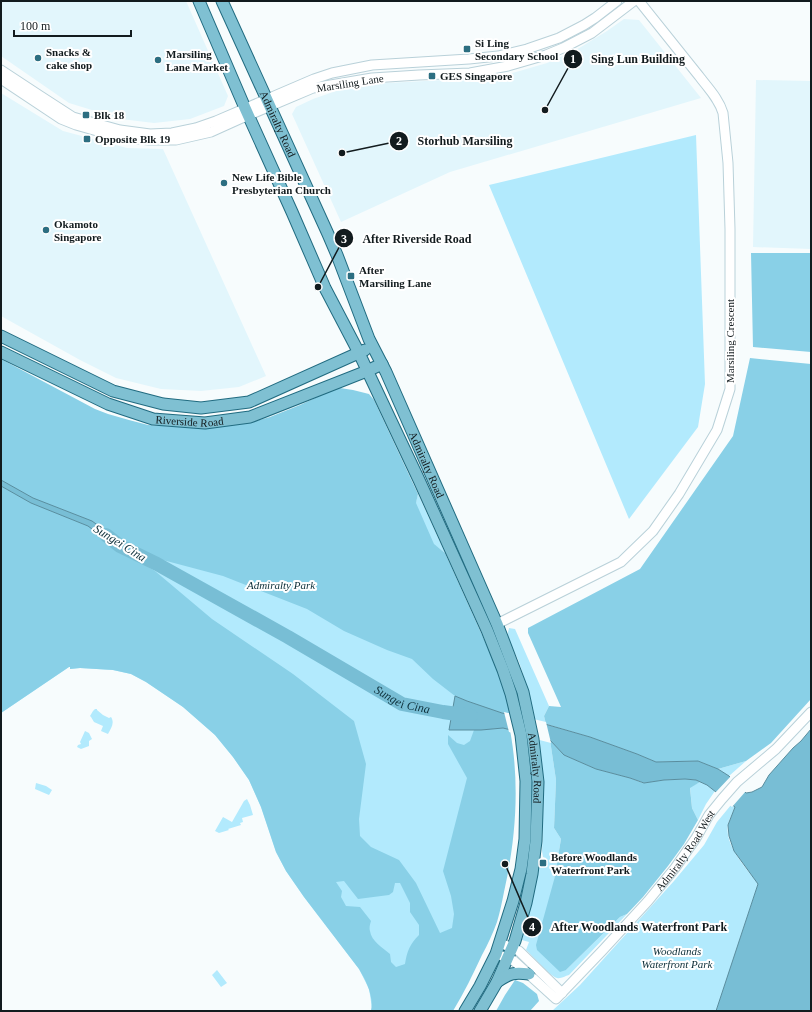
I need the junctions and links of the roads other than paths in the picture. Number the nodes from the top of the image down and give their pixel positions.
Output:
1 (200, 1) edge
2 (222, 1) edge
3 (617, 1) edge
4 (634, 1) edge
5 (639, 1) edge
6 (1, 70) edge
7 (1, 79) edge
8 (37, 98) junction
9 (267, 103) junction
10 (247, 112) junction
11 (1, 336) edge
12 (373, 346) junction
13 (1, 352) edge
14 (359, 353) junction
15 (382, 364) junction
16 (367, 371) junction
17 (497, 624) junction
18 (811, 712) edge
19 (498, 948) junction
20 (513, 948) junction
21 (508, 958) junction
22 (529, 974) junction
23 (497, 982) junction
24 (559, 996) junction
25 (465, 1011) edge
26 (480, 1011) edge

1 - 10 main road, Admiralty Road
2 - 9 main road, Admiralty Road
3 - 9 street, Marsiling Lane
4 - 9 street, Marsiling Lane
5 - 17 street, Marsiling Crescent
6 - 8 street, Marsiling Lane
7 - 8 street, Marsiling Lane
8 - 10 street, Marsiling Lane
9 - 10 street, Marsiling Lane
9 - 12 main road, Admiralty Road
10 - 14 main road, Admiralty Road
11 - 14 main road, Riverside Road
12 - 14 main road, Riverside Road
12 - 15 main road, Admiralty Road
13 - 16 main road, Riverside Road
14 - 16 main road, Admiralty Road
15 - 16 main road, Riverside Road
15 - 17 main road, Admiralty Road
16 - 19 main road, Admiralty Road
17 - 20 main road, Admiralty Road
18 - 24 street, Admiralty Road West
19 - 20 street
19 - 21 street
19 - 25 main road
20 - 21 main road
20 - 24 street
21 - 22 street
21 - 23 main road
22 - 23 main road
22 - 24 street
23 - 26 main road

